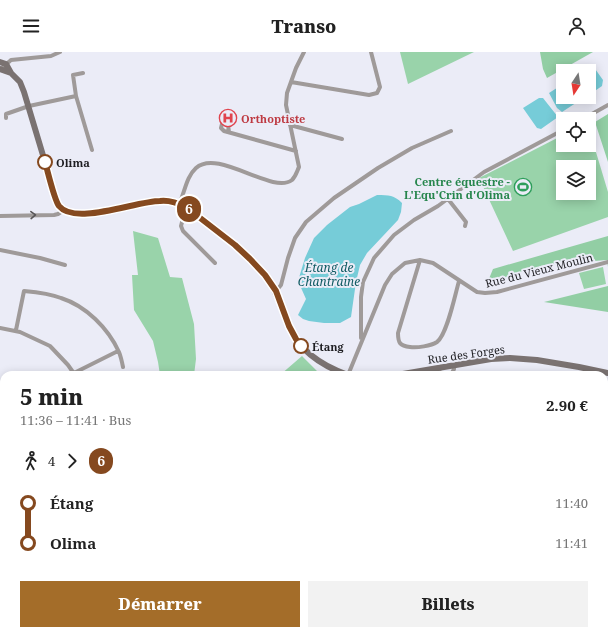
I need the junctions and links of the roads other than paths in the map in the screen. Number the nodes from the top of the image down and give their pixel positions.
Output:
1 (60, 52) edge
2 (304, 52) edge
3 (371, 52) edge
4 (41, 54) edge
5 (3, 63) edge
6 (0, 69) edge
7 (11, 73) junction
8 (83, 73) dead end
9 (291, 82) junction
10 (76, 96) junction
11 (608, 105) edge
12 (29, 106) junction
13 (596, 112) edge
14 (6, 118) dead end
15 (290, 125) junction
16 (451, 131) dead end
17 (228, 132) dead end
18 (556, 134) edge
19 (342, 139) dead end
20 (92, 150) dead end
21 (296, 151) junction
22 (448, 199) junction
23 (179, 204) junction
24 (186, 207) junction
25 (64, 210) junction
26 (0, 216) edge
27 (465, 226) dead end
28 (0, 250) edge
29 (420, 260) junction
30 (608, 262) edge
31 (215, 263) dead end
32 (65, 265) dead end
33 (459, 281) junction
34 (276, 291) junction
35 (0, 328) edge
36 (16, 330) junction
37 (362, 340) junction
38 (118, 351) junction
39 (454, 365) junction
40 (123, 367) dead end
41 (439, 368) junction
42 (72, 371) edge
43 (81, 371) edge
44 (338, 371) edge
45 (350, 371) edge
46 (421, 371) edge
47 (439, 371) edge
48 (453, 371) edge
49 (598, 371) edge

1 - 4 street
2 - 9 street
3 - 9 street
4 - 5 street
5 - 6 street
5 - 7 main road
6 - 7 main road
7 - 12 main road
8 - 10 street
9 - 15 street
10 - 12 street
10 - 20 street
11 - 13 street
12 - 14 street
12 - 25 main road
15 - 19 street
15 - 21 street
16 - 34 street
17 - 21 street
18 - 22 street
21 - 23 street
22 - 27 street
22 - 37 street
23 - 24 main road
23 - 25 main road
24 - 31 street
24 - 34 main road
26 -> 25 street
28 - 32 street
29 - 33 street, Rue du Vieux Moulin
29 - 33 street
29 - 37 street
30 - 33 street, Rue du Vieux Moulin
34 - 44 main road
35 - 36 street
36 - 38 street
36 - 42 street
37 - 45 street
38 - 40 street
38 - 43 street
39 - 41 main road, Rue des Forges
39 - 48 street
39 - 49 main road, Rue des Forges
41 - 46 main road, Rue des Forges
41 - 47 street

